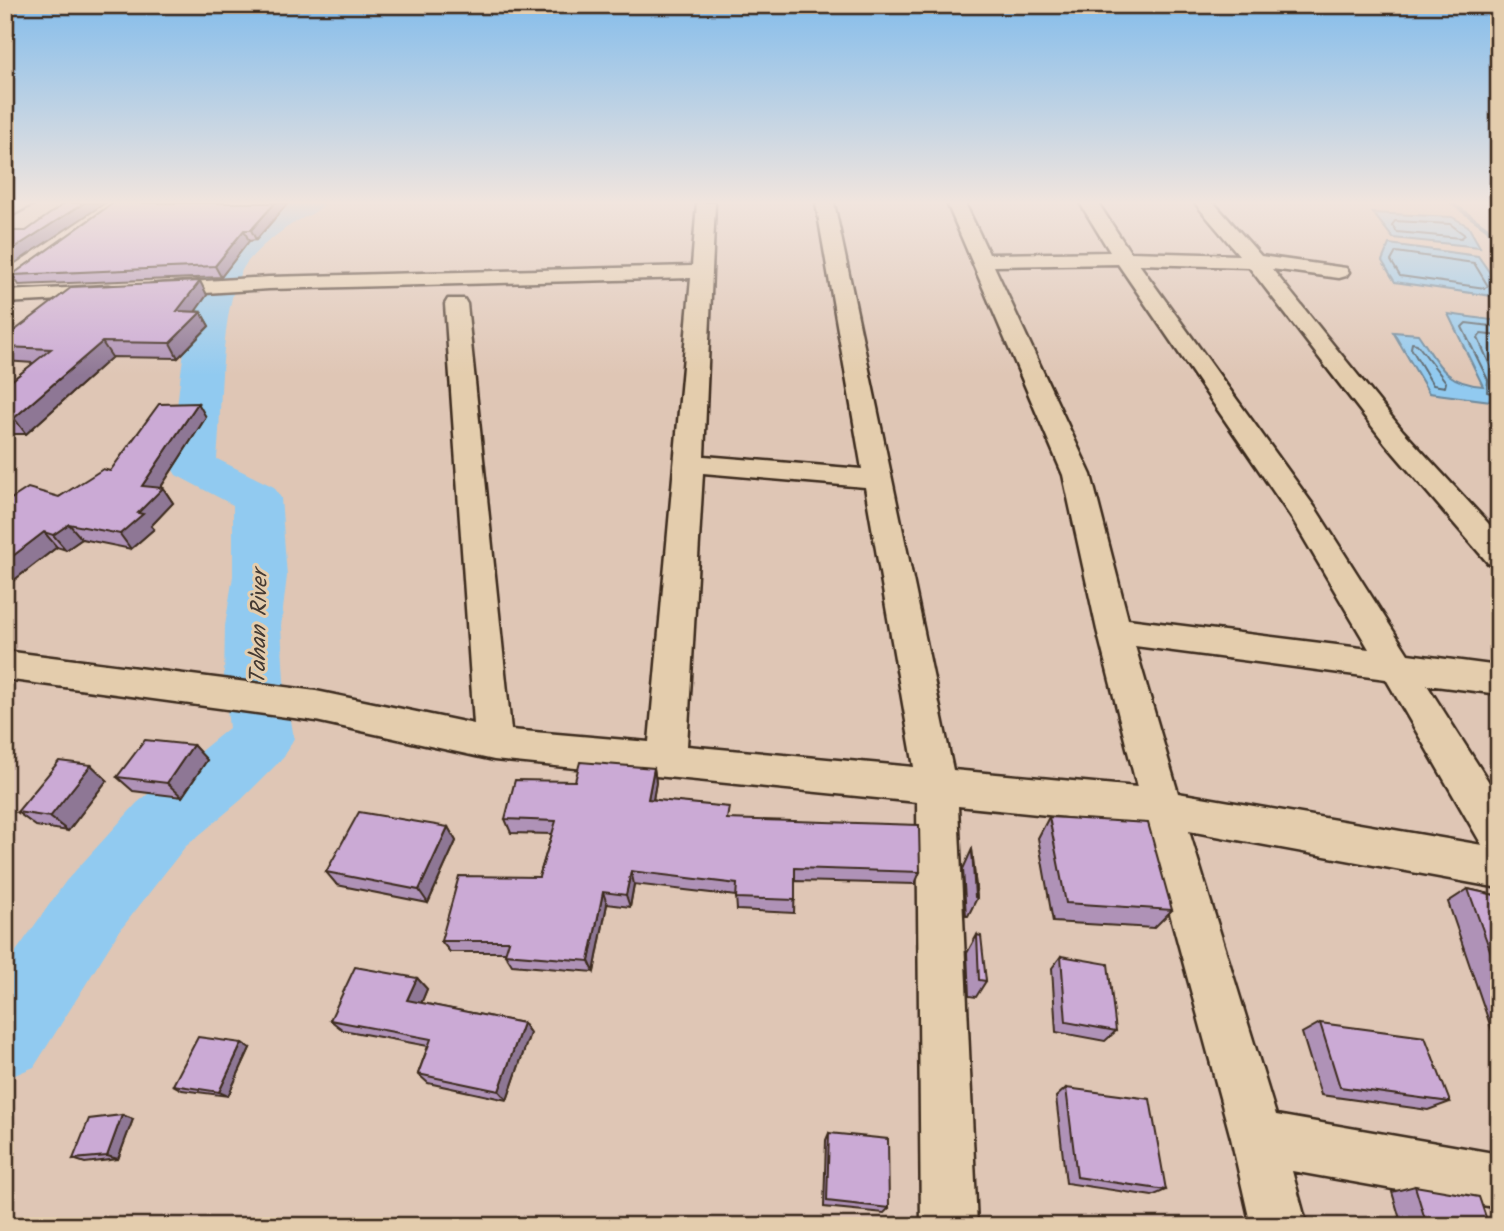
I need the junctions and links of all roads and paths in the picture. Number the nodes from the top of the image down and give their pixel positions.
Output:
1 (702, 260) edge
2 (836, 260) edge
3 (981, 260) edge
4 (1126, 260) edge
5 (1231, 260) edge
6 (1255, 261) junction
7 (701, 272) junction
8 (1339, 272) dead end
9 (5, 297) edge
10 (456, 304) dead end
11 (690, 463) junction
12 (878, 479) junction
13 (1499, 555) edge
14 (1114, 630) junction
15 (5, 666) edge
16 (1399, 667) junction
17 (1499, 680) edge
18 (494, 744) junction
19 (667, 761) junction
20 (937, 787) junction
21 (1162, 808) junction
22 (1499, 835) edge
23 (1499, 868) edge
24 (1257, 1138) junction
25 (1499, 1181) edge
26 (949, 1226) edge
27 (1279, 1226) edge

1 - 7 street
2 - 12 street
3 - 14 street
4 - 16 street
5 - 6 street
6 - 8 street
6 - 13 street
7 - 9 street
7 - 11 street
10 - 18 street
11 - 12 street
11 - 19 street
12 - 20 street
14 - 16 street
14 - 21 street
15 - 18 street
16 - 17 street
16 - 22 street
18 - 19 street
19 - 20 street
20 - 21 street
20 - 26 street
21 - 23 street
21 - 24 street
24 - 25 street
24 - 27 street

